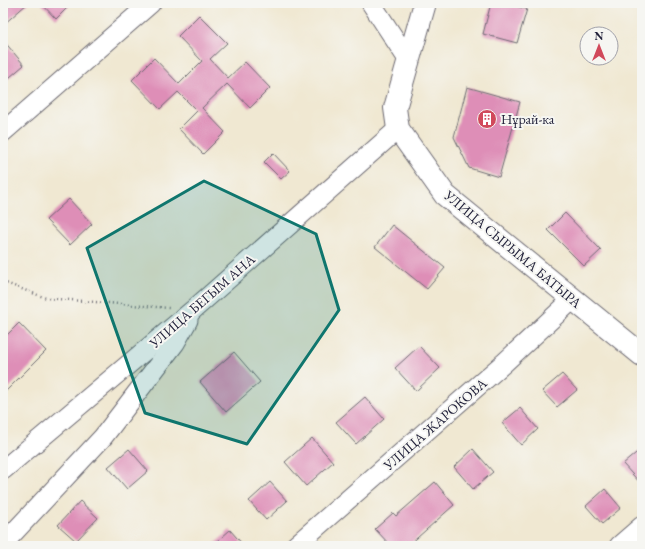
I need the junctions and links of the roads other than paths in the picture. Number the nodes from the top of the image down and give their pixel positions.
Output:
1 (151, 3) edge
2 (370, 3) edge
3 (425, 3) edge
4 (409, 61) junction
5 (398, 129) junction
6 (3, 132) edge
7 (573, 299) junction
8 (193, 310) junction
9 (642, 355) edge
10 (3, 470) edge
11 (642, 526) edge
12 (3, 544) edge
13 (295, 546) edge
14 (619, 546) edge

1 - 6 street
2 - 4 street
3 - 4 street
4 - 5 street
5 - 7 street, УЛИЦА СЫРЫМА БАТЫРА
5 - 8 street, УЛИЦА БЕГЫМ АНА
7 - 9 street, УЛИЦА СЫРЫМА БАТЫРА
7 - 13 street, УЛИЦА ЖАРОКОВА
8 - 10 street, УЛИЦА БЕГЫМ АНА
8 - 12 street
11 - 14 street

